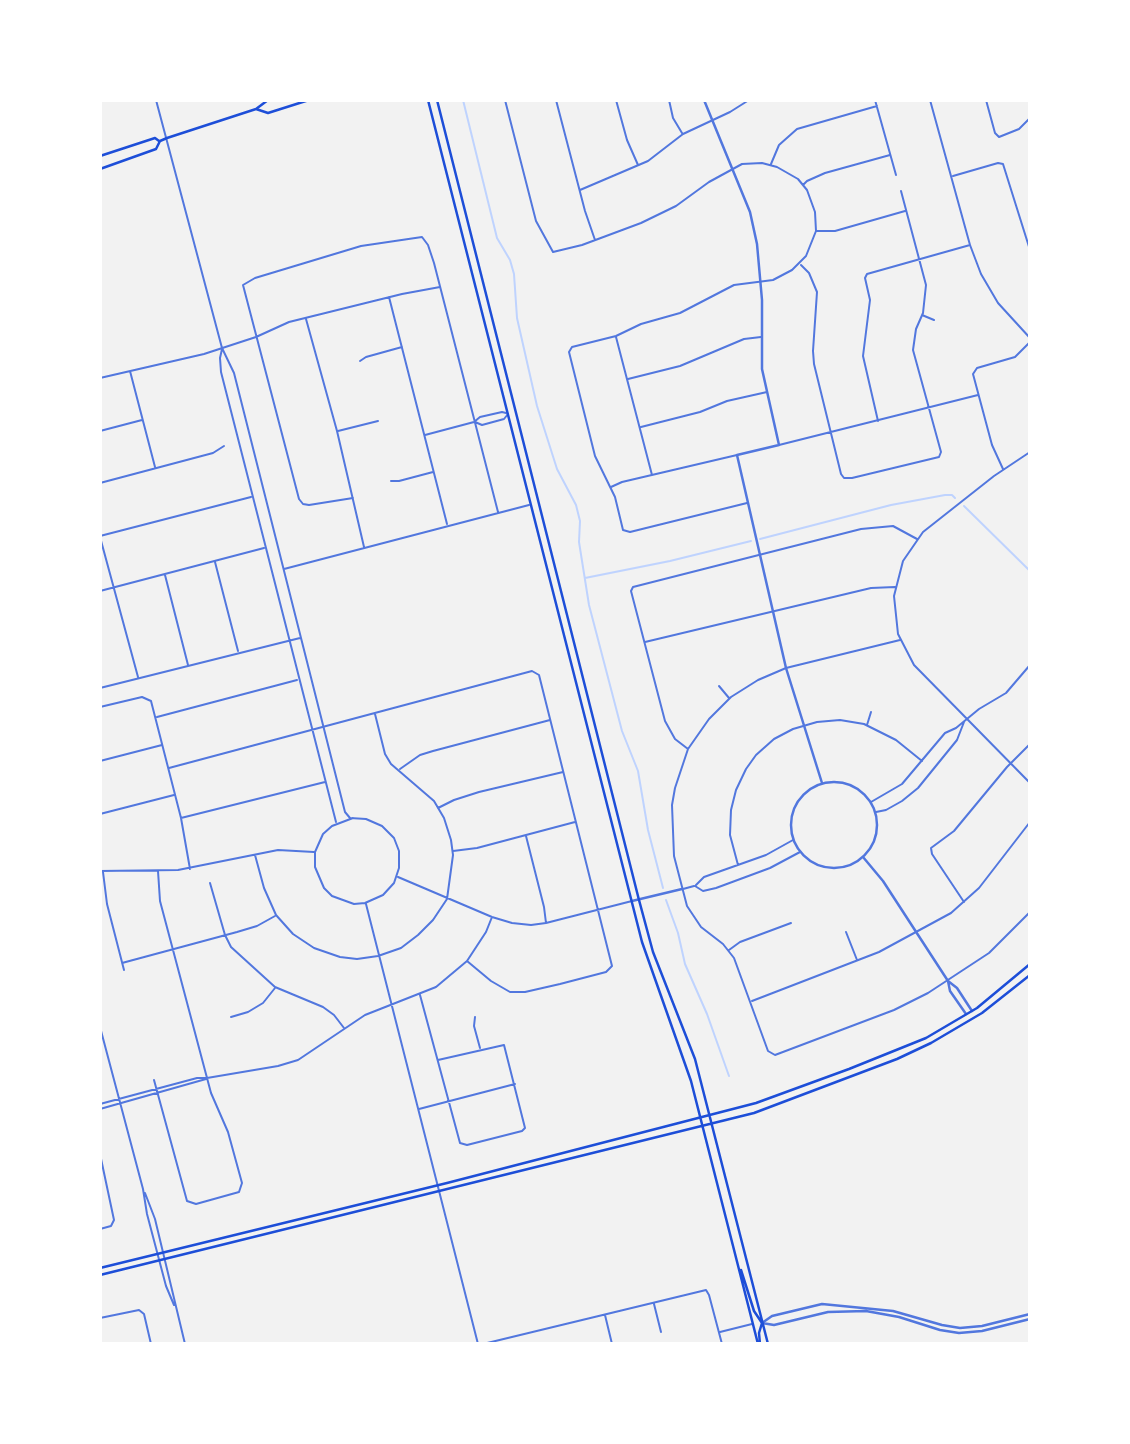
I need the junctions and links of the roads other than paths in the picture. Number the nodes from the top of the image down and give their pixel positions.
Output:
1 (156, 100) edge
2 (268, 100) edge
3 (309, 100) edge
4 (428, 100) edge
5 (437, 100) edge
6 (505, 100) edge
7 (556, 100) edge
8 (616, 100) edge
9 (668, 100) edge
10 (704, 100) edge
11 (749, 100) edge
12 (875, 100) edge
13 (930, 100) edge
14 (986, 100) edge
15 (877, 106) junction
16 (256, 109) junction
17 (1030, 118) edge
18 (712, 120) junction
19 (682, 134) junction
20 (167, 138) junction
21 (160, 141) junction
22 (891, 155) junction
23 (100, 156) edge
24 (771, 164) junction
25 (639, 166) junction
26 (733, 167) junction
27 (100, 169) edge
28 (896, 174) dead end
29 (952, 176) junction
30 (803, 185) junction
31 (580, 190) junction
32 (901, 191) dead end
33 (460, 193) junction
34 (453, 195) junction
35 (906, 211) junction
36 (816, 231) junction
37 (596, 240) junction
38 (970, 245) junction
39 (1030, 250) edge
40 (919, 259) junction
41 (800, 264) junction
42 (761, 282) junction
43 (440, 287) junction
44 (389, 297) junction
45 (922, 315) junction
46 (306, 318) junction
47 (934, 320) dead end
48 (616, 336) junction
49 (256, 337) junction
50 (761, 337) junction
51 (1030, 338) edge
52 (1030, 342) edge
53 (402, 347) junction
54 (222, 348) junction
55 (360, 361) dead end
56 (130, 370) junction
57 (100, 378) edge
58 (627, 379) junction
59 (766, 393) junction
60 (978, 395) junction
61 (928, 408) junction
62 (515, 412) junction
63 (508, 414) junction
64 (143, 420) junction
65 (378, 421) dead end
66 (878, 421) junction
67 (474, 422) junction
68 (639, 427) junction
69 (100, 431) edge
70 (337, 431) junction
71 (830, 433) junction
72 (424, 435) junction
73 (779, 445) junction
74 (224, 446) dead end
75 (1030, 452) edge
76 (737, 455) junction
77 (155, 468) junction
78 (1003, 469) junction
79 (434, 472) junction
80 (652, 475) junction
81 (391, 481) dead end
82 (100, 483) edge
83 (610, 488) junction
84 (253, 496) junction
85 (353, 498) junction
86 (748, 503) junction
87 (531, 504) junction
88 (498, 512) junction
89 (447, 525) junction
90 (100, 536) edge
91 (918, 539) junction
92 (265, 547) junction
93 (364, 548) junction
94 (758, 553) junction
95 (215, 561) junction
96 (283, 569) junction
97 (165, 574) junction
98 (115, 587) junction
99 (896, 587) junction
100 (100, 592) edge
101 (772, 611) junction
102 (301, 638) junction
103 (900, 640) junction
104 (289, 641) junction
105 (645, 642) junction
106 (238, 653) junction
107 (1030, 665) edge
108 (188, 666) junction
109 (786, 668) junction
110 (138, 678) junction
111 (299, 680) junction
112 (719, 686) dead end
113 (100, 688) edge
114 (730, 698) junction
115 (100, 707) edge
116 (871, 712) dead end
117 (374, 713) junction
118 (156, 717) junction
119 (551, 720) junction
120 (965, 721) junction
121 (803, 725) junction
122 (867, 725) junction
123 (323, 726) junction
124 (312, 729) junction
125 (1030, 744) edge
126 (163, 745) junction
127 (688, 750) junction
128 (100, 761) edge
129 (922, 761) junction
130 (1011, 763) junction
131 (169, 768) junction
132 (399, 770) junction
133 (564, 772) junction
134 (326, 781) junction
135 (822, 783) junction
136 (1030, 783) edge
137 (175, 795) junction
138 (871, 802) junction
139 (438, 808) junction
140 (876, 812) junction
141 (100, 814) edge
142 (181, 818) junction
143 (353, 818) junction
144 (576, 822) junction
145 (1030, 822) edge
146 (337, 824) junction
147 (526, 835) junction
148 (793, 841) junction
149 (453, 851) junction
150 (315, 852) junction
151 (800, 852) junction
152 (256, 855) junction
153 (863, 857) junction
154 (738, 865) junction
155 (190, 869) junction
156 (101, 871) edge
157 (158, 871) junction
158 (397, 876) junction
159 (210, 883) dead end
160 (695, 886) junction
161 (682, 889) junction
162 (447, 899) junction
163 (639, 900) junction
164 (632, 901) junction
165 (964, 902) junction
166 (365, 903) junction
167 (600, 911) junction
168 (1030, 912) edge
169 (276, 915) junction
170 (492, 917) junction
171 (546, 923) junction
172 (791, 923) dead end
173 (916, 931) junction
174 (846, 932) dead end
175 (225, 935) junction
176 (173, 949) junction
177 (729, 950) junction
178 (378, 956) junction
179 (467, 961) junction
180 (858, 961) junction
181 (122, 963) junction
182 (1030, 964) edge
183 (124, 970) dead end
184 (1030, 975) edge
185 (948, 981) junction
186 (275, 987) junction
187 (420, 995) junction
188 (751, 1001) junction
189 (391, 1007) junction
190 (972, 1011) junction
191 (966, 1015) junction
192 (231, 1017) dead end
193 (475, 1017) dead end
194 (100, 1027) edge
195 (344, 1029) junction
196 (480, 1049) junction
197 (438, 1060) junction
198 (207, 1079) junction
199 (154, 1080) dead end
200 (516, 1084) junction
201 (156, 1089) junction
202 (158, 1094) junction
203 (119, 1099) junction
204 (449, 1102) junction
205 (100, 1104) edge
206 (120, 1104) junction
207 (100, 1109) edge
208 (417, 1110) junction
209 (710, 1116) junction
210 (701, 1119) junction
211 (713, 1125) junction
212 (703, 1127) junction
213 (100, 1154) edge
214 (105, 1175) junction
215 (100, 1177) edge
216 (437, 1185) junction
217 (143, 1189) junction
218 (439, 1191) junction
219 (100, 1229) edge
220 (164, 1252) junction
221 (157, 1254) junction
222 (165, 1258) junction
223 (159, 1260) junction
224 (738, 1263) junction
225 (100, 1268) edge
226 (100, 1275) edge
227 (653, 1303) junction
228 (174, 1305) junction
229 (605, 1315) junction
230 (1030, 1316) edge
231 (100, 1318) edge
232 (762, 1322) junction
233 (753, 1323) junction
234 (661, 1332) dead end
235 (719, 1332) junction
236 (151, 1344) edge
237 (185, 1344) edge
238 (478, 1344) edge
239 (483, 1344) edge
240 (612, 1344) edge
241 (722, 1344) edge
242 (759, 1344) edge
243 (768, 1344) edge

1 - 20 street
2 - 16 main road
3 - 16 main road
4 - 34 main road
5 - 33 main road
6 - 37 street
7 - 31 street
8 - 25 street
9 - 19 street
10 - 18 street
11 - 18 street
12 - 15 street
13 - 29 street
14 - 17 street
15 - 22 street
15 - 24 street
16 - 20 main road
18 - 19 street
18 - 26 street
19 - 25 street
20 - 21 main road
20 - 54 street
21 - 23 main road
21 - 27 main road
22 - 28 street
22 - 30 street
24 - 26 street
24 - 30 street
25 - 31 street
26 - 37 street
26 - 42 street
29 - 38 street
29 - 39 street
30 - 36 street
31 - 37 street
32 - 35 street
33 - 34 street
33 - 62 main road
34 - 63 main road
35 - 36 street
35 - 40 street
36 - 41 street
38 - 40 street
38 - 51 street
40 - 45 street
40 - 66 street
41 - 42 street
41 - 71 street
42 - 48 street
42 - 50 street
43 - 44 street
43 - 49 street
43 - 67 street
44 - 46 street
44 - 53 street
45 - 47 street
45 - 61 street
46 - 49 street
46 - 70 street
48 - 58 street
48 - 83 street
49 - 54 street
49 - 85 street
50 - 58 street
50 - 59 street
52 - 60 street
53 - 55 street
53 - 72 street
54 - 56 street
54 - 84 street
54 - 96 street
56 - 57 street
56 - 64 street
58 - 68 street
59 - 68 street
59 - 73 street
60 - 61 street
60 - 78 street
61 - 66 street
61 - 71 street
62 - 63 street
62 - 163 main road
63 - 67 street
63 - 67 street
63 - 87 main road
64 - 69 street
64 - 77 street
65 - 70 street
66 - 71 street
67 - 72 street
67 - 88 street
68 - 80 street
70 - 85 street
71 - 73 street
72 - 79 street
73 - 76 street
74 - 77 street
75 - 78 street
76 - 80 street
76 - 86 street
77 - 82 street
78 - 91 street
79 - 81 street
79 - 89 street
80 - 83 street
83 - 86 street
84 - 90 street
84 - 92 street
85 - 93 street
86 - 94 street
87 - 88 street
87 - 164 main road
88 - 89 street
89 - 93 street
90 - 98 street
91 - 94 street
91 - 99 street
92 - 95 street
92 - 104 street
93 - 96 street
94 - 101 street
94 - 105 street
95 - 97 street
95 - 106 street
96 - 102 street
97 - 98 street
97 - 108 street
98 - 100 street
98 - 110 street
99 - 101 street
99 - 103 street
101 - 105 street
101 - 109 street
102 - 104 street
102 - 123 street
103 - 109 street
103 - 120 street
104 - 106 street
104 - 111 street
105 - 127 street
106 - 108 street
107 - 120 street
108 - 110 street
109 - 114 street
109 - 121 street
110 - 113 street
111 - 118 street
111 - 124 street
112 - 114 street
114 - 127 street
115 - 118 street
116 - 122 street
117 - 119 street
117 - 123 street
117 - 132 street
118 - 126 street
119 - 132 street
119 - 133 street
120 - 129 street
120 - 130 street
120 - 140 street
121 - 122 street
121 - 135 street
121 - 154 street
122 - 129 street
123 - 124 street
123 - 143 street
124 - 131 street
124 - 134 street
125 - 130 street
126 - 128 street
126 - 131 street
127 - 161 street
129 - 138 street
130 - 136 street
130 - 165 street
131 - 137 street
132 - 139 street
133 - 139 street
133 - 144 street
134 - 142 street
134 - 146 street
135 - 138 street
135 - 148 street
137 - 141 street
137 - 142 street
138 - 140 street
139 - 149 street
140 - 153 street
142 - 155 street
143 - 146 street
143 - 158 street
144 - 147 street
144 - 167 street
145 - 165 street
146 - 150 street
147 - 149 street
147 - 171 street
148 - 151 street
148 - 154 street
149 - 162 street
150 - 152 street
150 - 166 street
151 - 153 street
151 - 160 street
152 - 155 street
152 - 169 street
153 - 173 street
154 - 160 street
155 - 157 street
156 - 157 street
156 - 181 street
157 - 176 street
158 - 162 street
158 - 166 street
159 - 175 street
160 - 161 street
161 - 163 street
161 - 177 street
162 - 170 street
162 - 178 street
163 - 164 street
163 - 209 main road
164 - 167 street
164 - 210 main road
165 - 173 street
166 - 178 street
167 - 171 street
167 - 179 street
168 - 185 street
169 - 175 street
169 - 178 street
170 - 171 street
170 - 179 street
172 - 177 street
173 - 180 street
173 - 185 street
174 - 180 street
175 - 176 street
175 - 186 street
176 - 181 street
176 - 198 street
177 - 188 street
178 - 189 street
179 - 187 street
180 - 188 street
181 - 183 street
182 - 190 main road
184 - 211 main road
185 - 188 street
185 - 190 street
185 - 191 street
186 - 192 street
186 - 195 street
187 - 189 street
187 - 197 street
189 - 195 street
189 - 208 street
190 - 191 main road
191 - 209 main road
193 - 196 street
194 - 203 street
195 - 198 street
196 - 197 street
196 - 200 street
197 - 204 street
198 - 201 street
198 - 202 street
198 - 202 street
199 - 201 street
200 - 204 street
200 - 204 street
201 - 202 street
201 - 203 street
202 - 206 street
203 - 205 street
203 - 206 street
204 - 208 street
206 - 207 street
206 - 217 street
208 - 216 street
209 - 210 main road
209 - 211 main road
210 - 212 main road
210 - 216 main road
211 - 212 main road
211 - 232 main road
212 - 218 main road
212 - 224 main road
213 - 214 street
214 - 215 street
214 - 219 street
216 - 218 street
216 - 220 main road
217 - 220 street
217 - 221 street
218 - 222 main road
218 - 238 street
220 - 221 main road
220 - 222 street
221 - 223 street
221 - 225 main road
222 - 223 main road
222 - 228 street
223 - 226 main road
223 - 228 street
224 - 232 main road
224 - 233 main road
227 - 229 street
227 - 234 street
227 - 235 street
228 - 237 street
229 - 239 street
229 - 240 street
230 - 232 street
230 - 232 street
231 - 236 street
232 - 242 main road
232 - 243 main road
233 - 235 street
233 - 242 main road
235 - 241 street

